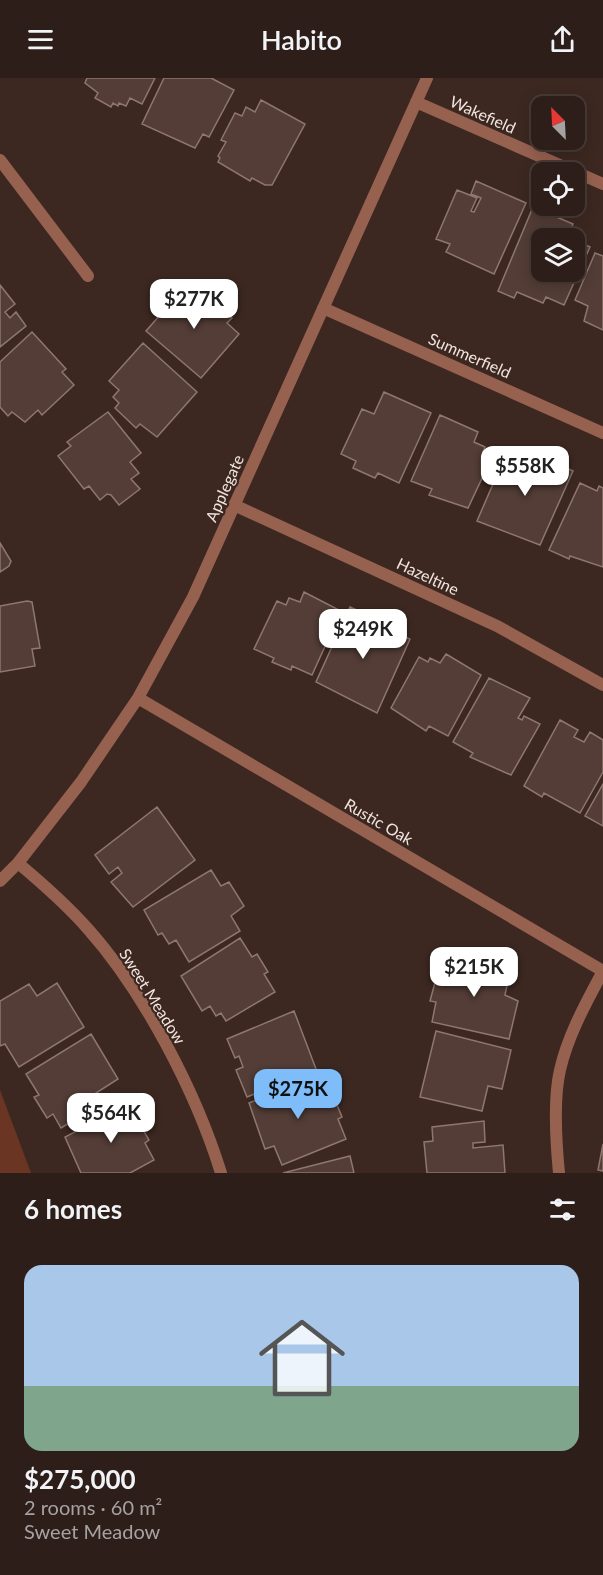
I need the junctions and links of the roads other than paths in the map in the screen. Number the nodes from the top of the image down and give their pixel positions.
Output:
1 (427, 78) edge
2 (416, 102) junction
3 (0, 160) edge
4 (603, 184) edge
5 (88, 276) dead end
6 (323, 308) junction
7 (603, 433) edge
8 (234, 505) junction
9 (603, 684) edge
10 (138, 698) junction
11 (18, 863) junction
12 (0, 881) edge
13 (603, 971) edge
14 (221, 1173) edge
15 (559, 1173) edge

1 - 2 street, Applegate
2 - 4 street, Wakefield
2 - 6 street, Applegate
3 - 5 street
6 - 7 street, Summerfield
6 - 8 street, Applegate
8 - 9 street, Hazeltine
8 - 10 street, Applegate
10 - 11 street, Applegate
10 - 13 street, Rustic Oak
11 - 12 street, Applegate
11 - 14 street, Sweet Meadow
13 - 15 street

